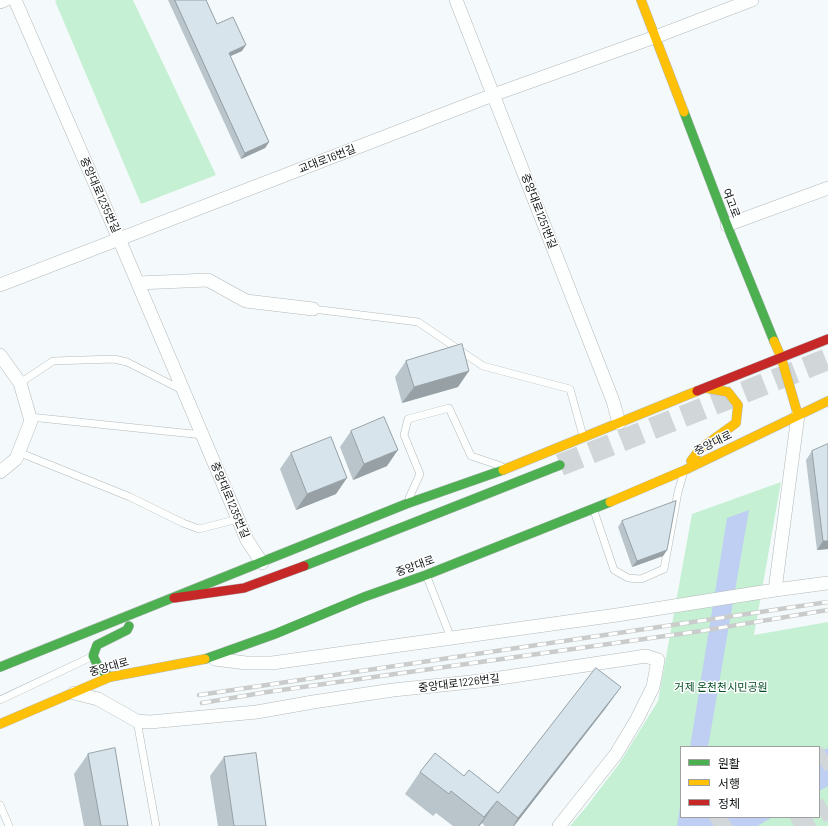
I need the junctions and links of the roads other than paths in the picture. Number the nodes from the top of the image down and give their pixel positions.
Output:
1 (5, 0) edge
2 (15, 0) edge
3 (456, 0) edge
4 (641, 0) edge
5 (752, 0) edge
6 (0, 2) edge
7 (655, 37) junction
8 (493, 95) junction
9 (828, 188) edge
10 (727, 225) junction
11 (119, 239) junction
12 (138, 284) junction
13 (0, 285) edge
14 (313, 309) joint
15 (828, 339) edge
16 (0, 355) edge
17 (781, 357) junction
18 (20, 383) junction
19 (706, 388) junction
20 (184, 391) junction
21 (828, 401) edge
22 (798, 415) junction
23 (30, 417) junction
24 (619, 423) junction
25 (203, 435) junction
26 (584, 438) junction
27 (18, 452) junction
28 (560, 464) tunnel mouth
29 (509, 468) junction
30 (685, 470) junction
31 (0, 472) edge
32 (406, 504) junction
33 (593, 509) junction
34 (238, 519) junction
35 (262, 562) junction
36 (426, 575) junction
37 (828, 583) edge
38 (775, 590) junction
39 (174, 598) junction
40 (141, 611) junction
41 (451, 638) junction
42 (93, 656) junction
43 (209, 658) junction
44 (0, 667) edge
45 (110, 677) junction
46 (72, 692) junction
47 (0, 700) edge
48 (137, 720) junction
49 (0, 724) edge
50 (0, 805) edge
51 (9, 826) edge
52 (156, 826) edge
53 (559, 826) edge

1 - 6 street
2 - 11 street, 중앙대로1235번길
3 - 8 street, 중앙대로1251번길
4 - 7 main road, 여고로
5 - 7 street, 교대로16번길
7 - 8 street, 교대로16번길
7 - 10 main road, 여고로
8 - 11 street, 교대로16번길
8 - 24 street, 중앙대로1251번길
9 - 10 street
10 - 17 main road, 여고로
11 - 12 street, 중앙대로1235번길
11 - 13 street, 교대로16번길
12 - 14 street
12 - 20 street, 중앙대로1235번길
14 - 26 lane
15 - 17 main road
16 - 18 street
17 - 19 main road
17 - 22 main road, 여고로
18 - 20 lane
18 - 23 street
19 - 24 main road
19 - 30 main road
20 - 25 street, 중앙대로1235번길
21 - 22 main road, 중앙대로
22 - 30 main road, 중앙대로
22 - 38 street
23 - 25 lane
23 - 27 street
24 - 26 main road
25 - 34 street, 중앙대로1235번길
26 - 29 main road
27 - 31 street
27 - 34 lane
28 - 39 main road
29 - 32 main road
29 - 32 lane
30 - 33 main road, 중앙대로
30 - 33 lane
32 - 35 main road
33 - 36 main road, 중앙대로
34 - 35 street, 중앙대로1235번길
35 - 39 main road
36 - 41 lane
36 - 43 main road, 중앙대로
37 - 38 street
38 - 41 street
39 - 40 main road
40 - 42 main road
40 - 44 main road
41 - 43 street
42 - 45 main road
42 - 47 lane
43 - 45 main road, 중앙대로
45 - 46 main road, 중앙대로
46 - 48 street, 중앙대로1226번길
46 - 49 main road, 중앙대로
48 - 52 lane
48 - 53 street, 중앙대로1226번길
50 - 51 lane

